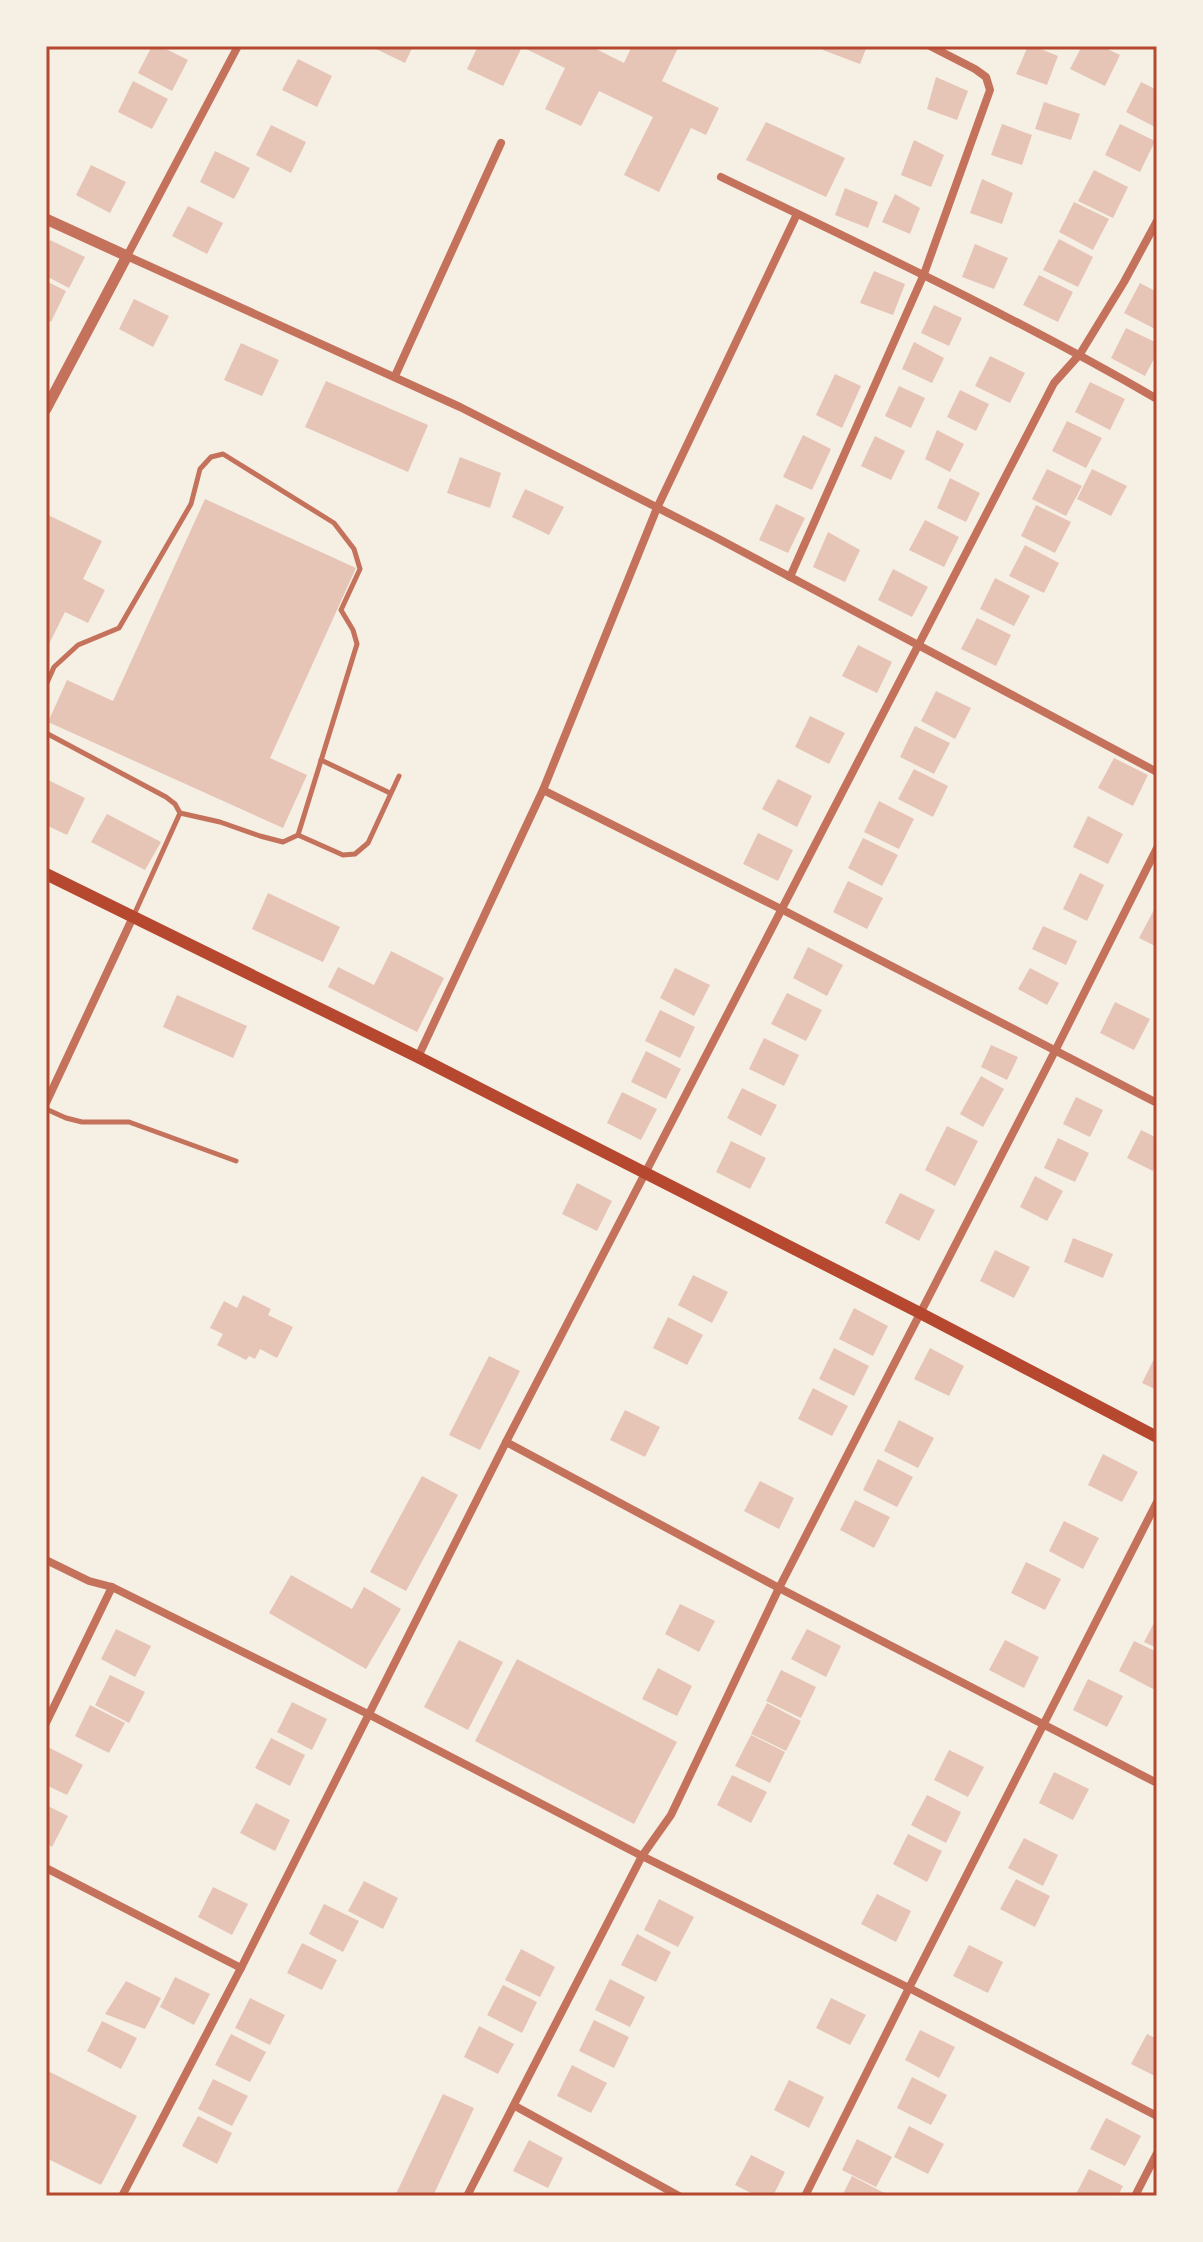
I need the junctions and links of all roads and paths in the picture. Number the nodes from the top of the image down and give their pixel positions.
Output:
1 (238, 46) edge
2 (930, 46) edge
3 (501, 143) dead end
4 (721, 177) dead end
5 (797, 214) junction
6 (46, 219) edge
7 (1157, 221) edge
8 (127, 256) junction
9 (924, 274) junction
10 (1080, 354) junction
11 (395, 376) junction
12 (1157, 399) edge
13 (46, 409) edge
14 (657, 508) junction
15 (790, 577) junction
16 (917, 645) junction
17 (46, 685) edge
18 (46, 733) edge
19 (321, 760) junction
20 (1157, 772) edge
21 (399, 776) dead end
22 (543, 790) junction
23 (390, 793) junction
24 (180, 813) junction
25 (298, 835) junction
26 (1157, 848) edge
27 (46, 874) edge
28 (781, 909) junction
29 (133, 917) junction
30 (1055, 1051) junction
31 (418, 1057) junction
32 (1157, 1103) edge
33 (46, 1106) edge
34 (236, 1161) dead end
35 (644, 1173) junction
36 (920, 1313) junction
37 (1157, 1437) edge
38 (506, 1442) junction
39 (1157, 1502) edge
40 (46, 1560) edge
41 (112, 1587) junction
42 (779, 1588) junction
43 (368, 1714) junction
44 (46, 1723) edge
45 (1044, 1725) junction
46 (1157, 1783) edge
47 (642, 1856) junction
48 (46, 1868) edge
49 (241, 1968) junction
50 (909, 1988) junction
51 (515, 2106) junction
52 (1157, 2116) edge
53 (1157, 2153) edge
54 (122, 2196) edge
55 (467, 2196) edge
56 (679, 2196) edge
57 (805, 2196) edge
58 (1135, 2196) edge

1 - 8 street
2 - 9 street
3 - 11 street
4 - 5 street
5 - 9 street
5 - 14 street
6 - 8 street
7 - 10 street
8 - 11 street
8 - 13 street
9 - 10 street
9 - 15 street
10 - 12 street
10 - 16 street
11 - 14 street
14 - 15 street
14 - 22 street
15 - 16 street
16 - 20 street
16 - 28 street
17 - 19 lane
18 - 24 lane
19 - 23 lane
19 - 25 lane
21 - 23 lane
22 - 28 street
22 - 31 street
23 - 25 lane
24 - 25 lane
24 - 29 lane
26 - 30 street
27 - 29 main road
28 - 30 street
28 - 35 street
29 - 31 main road
29 - 33 street
30 - 32 street
30 - 36 street
31 - 35 main road
33 - 34 lane
35 - 36 main road
35 - 38 street
36 - 37 main road
36 - 42 street
38 - 42 street
38 - 43 street
39 - 45 street
40 - 41 street
41 - 43 street
41 - 44 street
42 - 45 street
42 - 47 street
43 - 47 street
43 - 49 street
45 - 46 street
45 - 50 street
47 - 50 street
47 - 51 street
48 - 49 street
49 - 54 street
50 - 52 street
50 - 57 street
51 - 55 street
51 - 56 street
53 - 58 street

